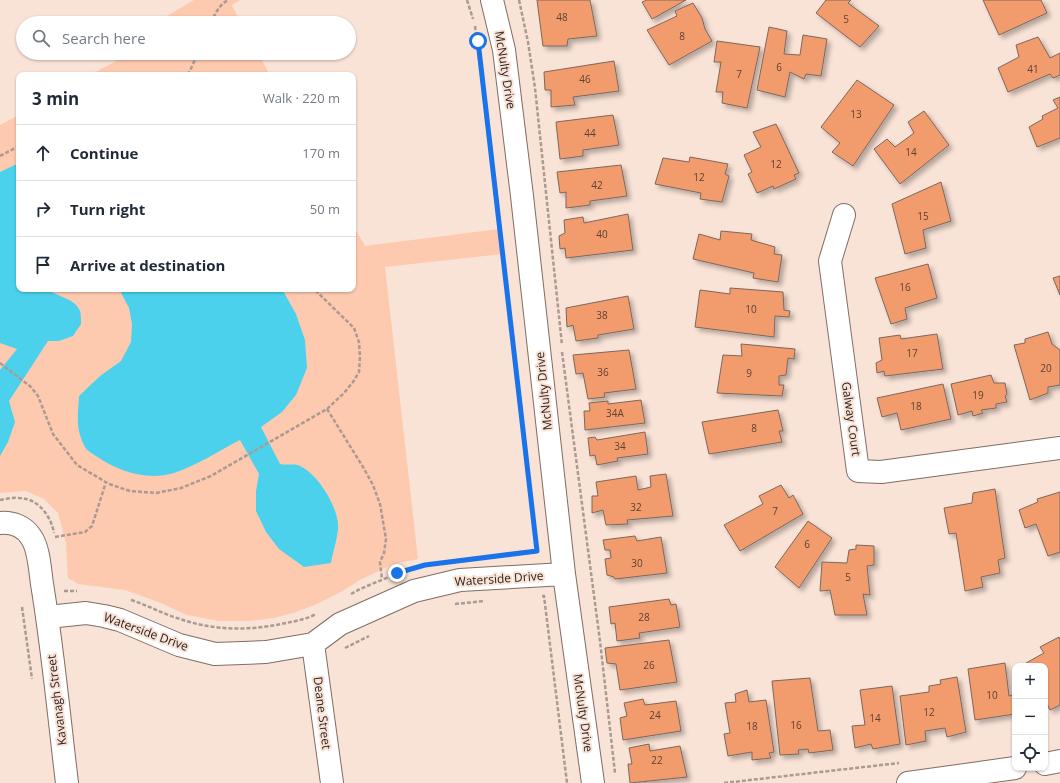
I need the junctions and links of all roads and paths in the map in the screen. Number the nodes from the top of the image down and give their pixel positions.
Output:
1 (228, 0) edge
2 (467, 0) edge
3 (492, 0) edge
4 (519, 0) edge
5 (214, 16) edge
6 (195, 60) edge
7 (189, 72) edge
8 (16, 148) edge
9 (0, 156) edge
10 (844, 215) dead end
11 (317, 292) edge
12 (0, 363) edge
13 (327, 409) junction
14 (1060, 448) edge
15 (106, 482) junction
16 (0, 523) edge
17 (55, 537) dead end
18 (500, 555) dead end
19 (404, 571) dead end
20 (564, 574) junction
21 (382, 579) junction
22 (64, 591) dead end
23 (78, 591) dead end
24 (348, 596) dead end
25 (537, 597) dead end
26 (126, 598) dead end
27 (490, 601) dead end
28 (22, 605) dead end
29 (450, 605) dead end
30 (317, 613) dead end
31 (48, 617) junction
32 (370, 635) dead end
33 (313, 644) junction
34 (344, 649) dead end
35 (32, 682) dead end
36 (1060, 762) edge
37 (1048, 764) edge
38 (1012, 768) edge
39 (906, 773) edge
40 (615, 775) dead end
41 (67, 783) edge
42 (332, 783) edge
43 (567, 783) edge
44 (593, 783) edge
45 (724, 783) edge

1 - 5 path
2 - 18 path
3 - 20 street, McNulty Drive
4 - 40 path
6 - 7 path
8 - 9 path
10 - 14 street, Galway Court
11 - 13 path
12 - 15 path
13 - 15 path
13 - 21 path
15 - 17 path
16 - 31 street, Kavanagh Street
19 - 21 path
20 - 33 street, Waterside Drive
20 - 44 street, McNulty Drive
21 - 24 path
22 - 23 path
25 - 43 path
26 - 30 path
27 - 29 path
28 - 35 path
31 - 33 street, Waterside Drive
31 - 41 street, Kavanagh Street
32 - 34 path
33 - 42 street, Deane Street
36 - 37 street
38 - 39 street
39 - 45 path

